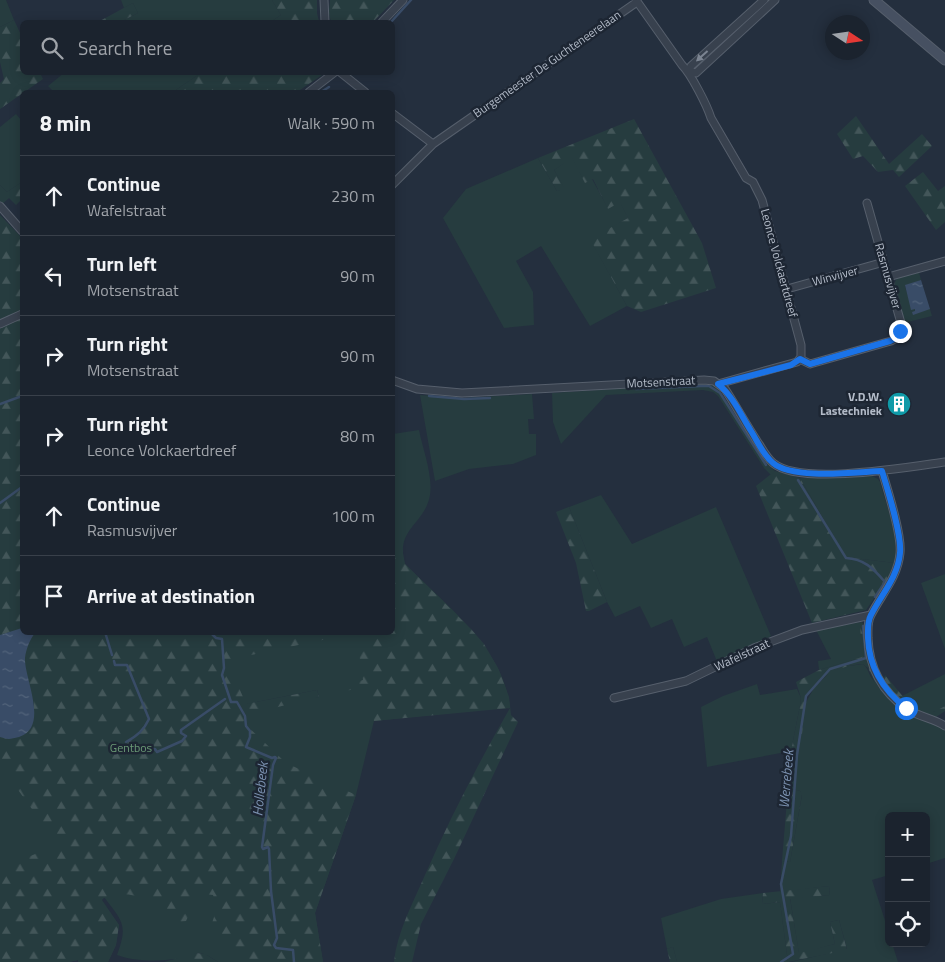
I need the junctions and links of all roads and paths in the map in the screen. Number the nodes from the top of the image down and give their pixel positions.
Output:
1 (324, 0) edge
2 (403, 0) edge
3 (874, 0) edge
4 (636, 1) edge
5 (768, 1) edge
6 (326, 20) edge
7 (384, 20) edge
8 (945, 60) edge
9 (689, 71) junction
10 (332, 75) edge
11 (344, 75) edge
12 (312, 90) edge
13 (362, 90) edge
14 (395, 115) edge
15 (433, 144) junction
16 (395, 182) edge
17 (867, 203) dead end
18 (0, 206) edge
19 (20, 229) edge
20 (945, 261) edge
21 (884, 262) junction
22 (888, 277) junction
23 (787, 289) junction
24 (20, 315) edge
25 (0, 324) edge
26 (800, 359) junction
27 (395, 381) edge
28 (718, 384) junction
29 (945, 462) edge
30 (882, 471) junction
31 (871, 615) junction
32 (614, 698) dead end
33 (945, 726) edge

1 - 6 street
2 - 7 street
3 - 8 main road
4 - 9 street, Burgemeester De Guchteneerelaan
4 - 15 street, Burgemeester De Guchteneerelaan
5 - 9 street
9 - 23 street, Leonce Volckaertdreef
10 - 12 street
11 - 13 street
14 - 15 street
15 - 16 street, Burgemeester De Guchteneerelaan
17 - 21 street, Rasmusvijver
18 - 19 street
20 - 22 street
21 - 22 street, Rasmusvijver
21 - 23 street, Winvijver
22 - 26 street, Rasmusvijver
23 - 26 street, Leonce Volckaertdreef
24 - 25 street
26 - 28 street
27 - 28 street, Motsenstraat
28 - 30 street
29 - 30 street
30 - 31 street
31 - 32 street, Wafelstraat
31 - 33 street

